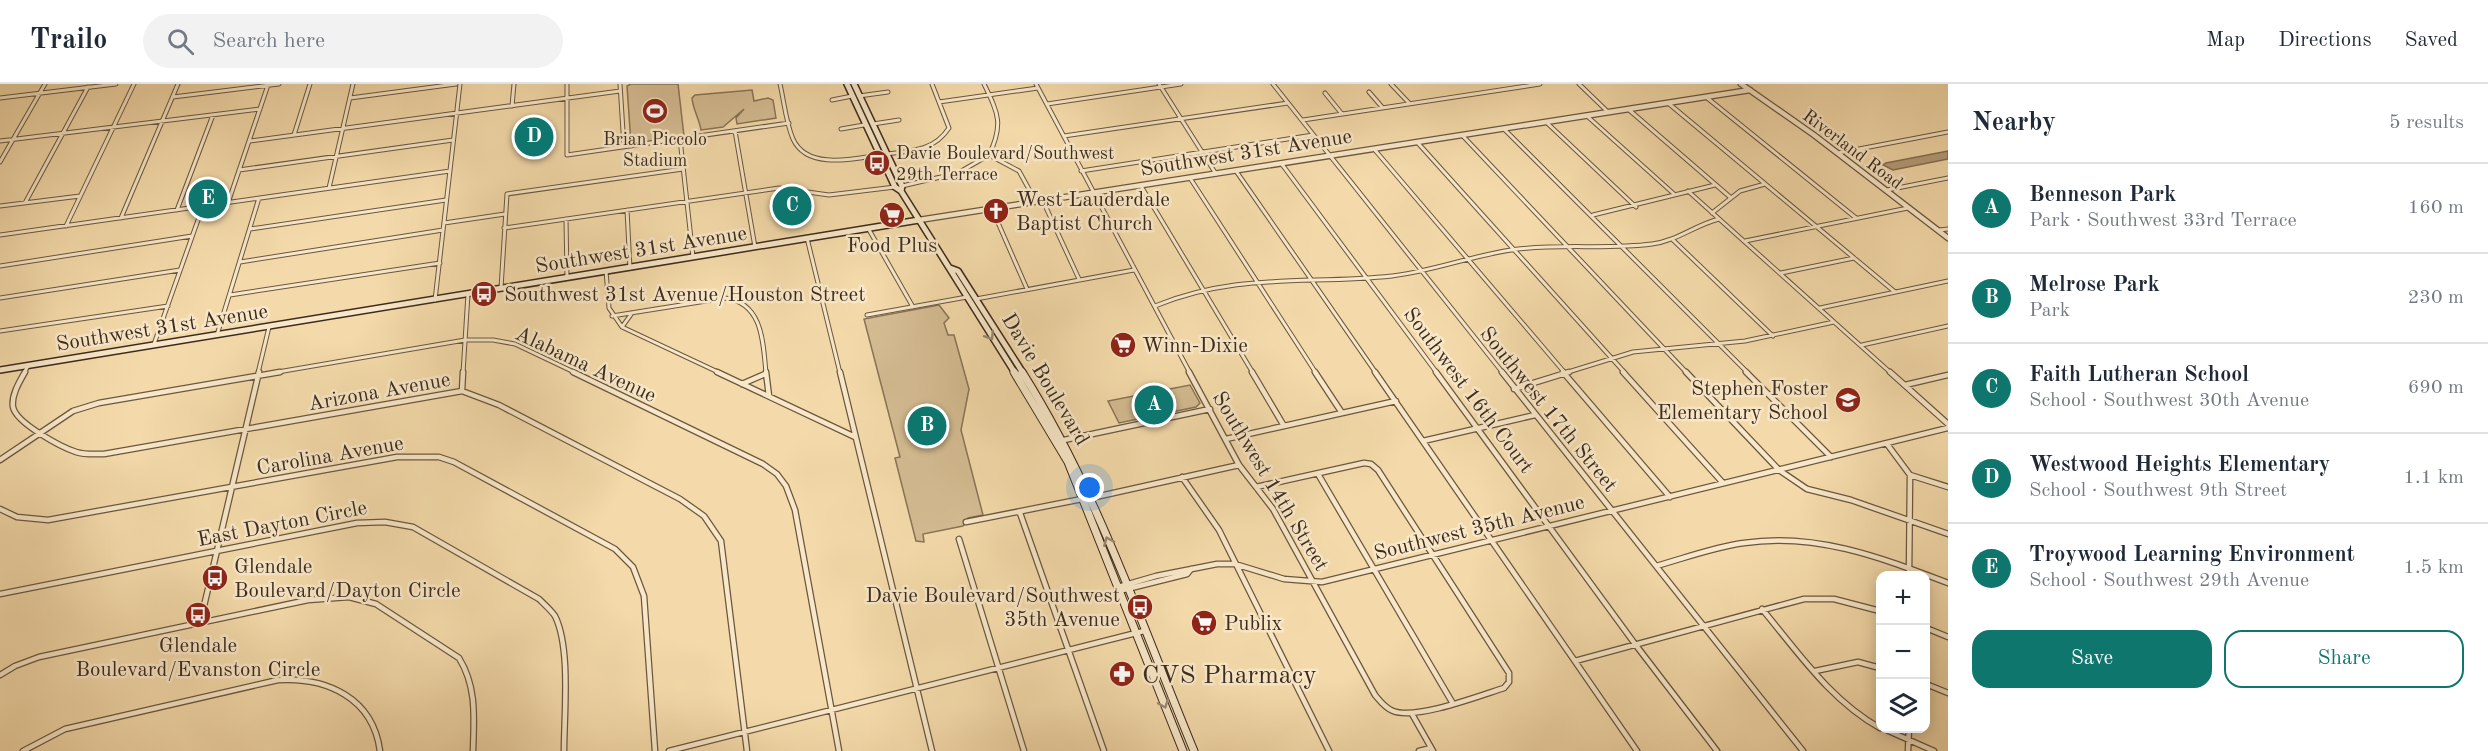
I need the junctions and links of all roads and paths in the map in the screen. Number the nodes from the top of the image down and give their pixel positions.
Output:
1 (45, 84) edge
2 (116, 84) edge
3 (135, 84) edge
4 (178, 84) edge
5 (231, 84) edge
6 (279, 84) edge
7 (310, 84) edge
8 (353, 84) edge
9 (458, 84) edge
10 (514, 84) edge
11 (567, 84) edge
12 (620, 84) edge
13 (780, 84) edge
14 (932, 84) edge
15 (984, 84) edge
16 (1181, 84) edge
17 (1273, 84) edge
18 (1391, 84) edge
19 (1534, 84) edge
20 (1540, 84) edge
21 (1579, 84) edge
22 (1741, 84) edge
23 (268, 85) edge
24 (850, 85) edge
25 (1037, 86) edge
26 (1160, 86) edge
27 (88, 87) junction
28 (229, 90) junction
29 (1750, 90) junction
30 (620, 91) junction
31 (888, 92) dead end
32 (1369, 92) dead end
33 (1325, 93) dead end
34 (40, 94) junction
35 (989, 95) junction
36 (855, 96) junction
37 (1706, 96) junction
38 (173, 97) junction
39 (0, 98) edge
40 (350, 98) junction
41 (567, 98) junction
42 (832, 100) dead end
43 (939, 102) junction
44 (1667, 102) junction
45 (1288, 103) junction
46 (1047, 104) junction
47 (1409, 104) junction
48 (512, 105) junction
49 (1383, 108) junction
50 (1628, 109) junction
51 (260, 110) junction
52 (1608, 112) junction
53 (457, 113) junction
54 (1342, 114) junction
55 (213, 115) junction
56 (1587, 115) junction
57 (1181, 119) junction
58 (899, 120) dead end
59 (1302, 120) junction
60 (163, 121) junction
61 (1545, 122) junction
62 (789, 123) junction
63 (872, 124) junction
64 (864, 125) junction
65 (114, 127) junction
66 (343, 128) junction
67 (1504, 128) junction
68 (841, 129) dead end
69 (735, 131) junction
70 (1948, 132) edge
71 (64, 133) junction
72 (294, 135) junction
73 (1313, 135) junction
74 (1462, 135) junction
75 (1064, 136) junction
76 (13, 139) junction
77 (680, 139) junction
78 (453, 140) junction
79 (0, 141) edge
80 (250, 141) junction
81 (1417, 142) junction
82 (624, 147) junction
83 (1374, 149) junction
84 (1202, 152) junction
85 (1837, 153) junction
86 (882, 155) junction
87 (989, 155) junction
88 (1329, 156) junction
89 (336, 157) junction
90 (0, 162) edge
91 (1281, 163) junction
92 (683, 169) junction
93 (239, 170) junction
94 (450, 171) junction
95 (1082, 171) junction
96 (1236, 171) junction
97 (1216, 174) junction
98 (1190, 178) junction
99 (1948, 178) edge
100 (1765, 184) junction
101 (1715, 185) junction
102 (1141, 186) junction
103 (895, 187) junction
104 (329, 188) junction
105 (901, 189) junction
106 (1688, 191) junction
107 (1886, 191) junction
108 (744, 192) junction
109 (1094, 193) junction
110 (1674, 194) junction
111 (80, 196) junction
112 (1730, 197) junction
113 (259, 198) junction
114 (446, 200) junction
115 (687, 201) junction
116 (1043, 201) junction
117 (1036, 202) junction
118 (25, 203) junction
119 (228, 203) junction
120 (0, 206) edge
121 (203, 206) junction
122 (1636, 207) junction
123 (1908, 208) junction
124 (992, 209) junction
125 (177, 210) junction
126 (627, 210) junction
127 (1712, 213) junction
128 (505, 214) junction
129 (1592, 216) junction
130 (121, 218) junction
131 (1856, 218) junction
132 (566, 219) junction
133 (1719, 219) junction
134 (919, 220) junction
135 (444, 223) junction
136 (66, 226) junction
137 (1816, 226) junction
138 (504, 228) junction
139 (868, 228) junction
140 (250, 229) junction
141 (1948, 229) edge
142 (443, 230) junction
143 (1938, 231) junction
144 (0, 235) edge
145 (192, 236) junction
146 (807, 238) junction
147 (1948, 238) edge
148 (1673, 240) junction
149 (1744, 241) junction
150 (1567, 246) junction
151 (1622, 246) junction
152 (755, 247) junction
153 (1514, 250) junction
154 (693, 257) junction
155 (1854, 258) junction
156 (1467, 259) junction
157 (240, 262) junction
158 (440, 263) junction
159 (0, 266) edge
160 (630, 267) junction
161 (950, 268) junction
162 (1135, 269) junction
163 (180, 270) junction
164 (606, 271) junction
165 (1421, 271) junction
166 (1780, 273) junction
167 (567, 278) junction
168 (1367, 278) junction
169 (1312, 279) junction
170 (1079, 280) junction
171 (1257, 281) junction
172 (1948, 281) edge
173 (501, 288) junction
174 (1204, 288) junction
175 (1027, 289) junction
176 (1895, 292) junction
177 (468, 294) junction
178 (230, 295) junction
179 (967, 297) junction
180 (0, 298) edge
181 (976, 299) junction
182 (435, 300) junction
183 (168, 306) junction
184 (1155, 306) junction
185 (913, 307) junction
186 (1820, 309) junction
187 (633, 312) junction
188 (867, 315) dead end
189 (612, 316) junction
190 (1834, 322) junction
191 (1948, 326) edge
192 (269, 327) junction
193 (622, 327) junction
194 (0, 331) edge
195 (217, 335) junction
196 (1773, 336) junction
197 (465, 340) junction
198 (1719, 343) junction
199 (154, 345) junction
200 (1861, 345) junction
201 (1663, 348) junction
202 (1611, 358) junction
203 (29, 365) junction
204 (0, 370) edge
205 (1564, 372) junction
206 (765, 374) junction
207 (1948, 375) edge
208 (257, 376) junction
209 (742, 384) junction
210 (1905, 385) junction
211 (1514, 388) junction
212 (462, 391) junction
213 (769, 396) junction
214 (1396, 401) junction
215 (1210, 409) junction
216 (1341, 413) junction
217 (1535, 415) junction
218 (1043, 417) junction
219 (1284, 426) junction
220 (1948, 426) edge
221 (1479, 429) junction
222 (245, 430) junction
223 (41, 433) junction
224 (855, 437) junction
225 (1226, 439) junction
226 (1064, 440) junction
227 (1423, 441) junction
228 (1887, 444) junction
229 (1831, 457) junction
230 (0, 460) edge
231 (1239, 465) junction
232 (1779, 470) junction
233 (1318, 474) junction
234 (1910, 475) junction
235 (1182, 477) junction
236 (1724, 483) junction
237 (1256, 487) junction
238 (1948, 487) edge
239 (231, 488) junction
240 (1670, 497) junction
241 (1090, 498) junction
242 (1082, 499) junction
243 (0, 509) edge
244 (1612, 511) junction
245 (1020, 513) junction
246 (1911, 520) junction
247 (966, 522) dead end
248 (1551, 526) junction
249 (1948, 534) edge
250 (959, 539) dead end
251 (1492, 540) junction
252 (217, 552) junction
253 (1434, 556) junction
254 (1235, 564) junction
255 (1656, 566) junction
256 (1909, 568) junction
257 (1375, 571) junction
258 (1313, 582) junction
259 (1948, 583) edge
260 (1126, 587) junction
261 (1118, 589) junction
262 (0, 594) edge
263 (1762, 609) junction
264 (1876, 610) edge
265 (200, 623) junction
266 (1703, 625) junction
267 (1930, 630) edge
268 (1144, 631) junction
269 (1136, 634) junction
270 (1948, 637) edge
271 (1635, 645) junction
272 (1069, 650) junction
273 (1575, 661) junction
274 (1876, 667) edge
275 (999, 668) junction
276 (1815, 671) junction
277 (0, 675) edge
278 (1930, 686) edge
279 (917, 688) junction
280 (1948, 693) edge
281 (1452, 702) junction
282 (832, 711) junction
283 (1412, 714) junction
284 (1876, 725) edge
285 (744, 732) junction
286 (1892, 733) edge
287 (1909, 733) edge
288 (1908, 740) junction
289 (1432, 749) edge
290 (23, 751) edge
291 (380, 751) edge
292 (473, 751) edge
293 (564, 751) edge
294 (655, 751) edge
295 (669, 751) edge
296 (747, 751) edge
297 (839, 751) edge
298 (932, 751) edge
299 (1024, 751) edge
300 (1104, 751) edge
301 (1183, 751) edge
302 (1194, 751) edge
303 (1329, 751) edge
304 (1419, 751) edge
305 (1637, 751) edge
306 (1717, 751) edge
307 (1803, 751) edge
308 (1908, 751) edge
309 (1934, 751) edge

1 - 34 street
2 - 27 street
3 - 65 street
4 - 38 street
5 - 28 street
6 - 23 street
7 - 72 street
8 - 40 street
9 - 40 street
9 - 53 street
10 - 48 street
11 - 41 street
12 - 30 street
13 - 62 street
14 - 43 street
15 - 35 street
16 - 26 street
17 - 45 street, Southwest 17th Street
18 - 47 street
19 - 20 street
19 - 47 street
21 - 52 street
22 - 29 street, Riverland Road
23 - 28 street
23 - 51 street
24 - 36 main road, Davie Boulevard
25 - 35 street
25 - 46 street, Southwest 14th Street
26 - 46 street
26 - 57 street
27 - 34 street
27 - 71 street
28 - 38 street
29 - 37 street, Southwest 31st Avenue
29 - 85 street, Riverland Road
30 - 41 street
30 - 82 street
31 - 36 street
32 - 49 street
33 - 54 street
34 - 39 street
34 - 76 street
35 - 43 street
35 - 87 street
36 - 42 street
36 - 63 main road, Davie Boulevard
36 - 64 main road, Davie Boulevard
37 - 44 street, Southwest 31st Avenue
37 - 131 street
38 - 60 street
40 - 66 street
41 - 48 street
41 - 82 street
43 - 86 street
44 - 50 street, Southwest 31st Avenue
44 - 100 street
45 - 57 street
45 - 59 street, Southwest 17th Street
46 - 75 street, Southwest 14th Street
47 - 49 street
48 - 53 street
49 - 54 street
50 - 52 street, Southwest 31st Avenue
50 - 101 street
51 - 55 street
51 - 80 street
52 - 56 street, Southwest 31st Avenue
53 - 66 street
53 - 78 street
54 - 59 street
55 - 60 street
55 - 125 street
56 - 61 street, Southwest 31st Avenue
56 - 110 street
57 - 75 street
57 - 84 street
58 - 63 street
59 - 73 street, Southwest 17th Street
60 - 65 street
60 - 130 street
61 - 67 street, Southwest 31st Avenue
61 - 122 street
62 - 69 street
62 - 86 street
63 - 86 main road, Davie Boulevard
64 - 68 street
64 - 86 main road, Davie Boulevard
65 - 71 street
65 - 111 street
66 - 72 street
66 - 89 street
67 - 74 street, Southwest 31st Avenue
67 - 129 street
69 - 77 street
69 - 108 street
70 - 85 street
71 - 76 street
71 - 118 street
72 - 80 street
73 - 84 street
73 - 88 street, Southwest 17th Street
74 - 81 street, Southwest 31st Avenue
74 - 150 street
75 - 95 street, Southwest 14th Street
76 - 79 street
76 - 90 street
77 - 82 street
77 - 92 street
78 - 89 street
78 - 94 street
80 - 93 street
81 - 83 street, Southwest 31st Avenue
81 - 153 street
83 - 88 street, Southwest 31st Avenue
83 - 156 street
84 - 95 street
84 - 97 street
85 - 107 street, Riverland Road
86 - 103 main road, Davie Boulevard
86 - 105 main road, Davie Boulevard
87 - 105 street
87 - 117 street
88 - 91 street, Southwest 31st Avenue
88 - 165 street, Southwest 17th Street
89 - 93 street
89 - 104 street
91 - 96 street, Southwest 31st Avenue
91 - 168 street, Southwest 16th Court
92 - 115 street
92 - 128 street
93 - 119 street
94 - 104 street
94 - 114 street
95 - 109 street, Southwest 14th Street
96 - 97 street, Southwest 31st Avenue
96 - 169 street
97 - 98 street, Southwest 31st Avenue
98 - 102 street, Southwest 31st Avenue
98 - 171 street
99 - 107 street
100 - 112 street
100 - 137 street
101 - 106 street
101 - 112 street
102 - 109 street, Southwest 31st Avenue
102 - 174 street
103 - 105 main road, Davie Boulevard
103 - 108 street
104 - 113 street
105 - 134 main road, Davie Boulevard
106 - 110 street
106 - 127 street
107 - 123 street, Riverland Road
108 - 115 street
108 - 152 street
109 - 116 street, Southwest 31st Avenue
109 - 162 street, Southwest 14th Street
110 - 122 street
111 - 118 street
111 - 136 street
112 - 127 street
113 - 119 street
113 - 140 street
114 - 135 street
114 - 140 street
115 - 126 street
115 - 154 street
116 - 117 street, Southwest 31st Avenue
116 - 170 street
117 - 124 street, Southwest 31st Avenue
118 - 120 street
119 - 121 street
121 - 125 street
121 - 145 street
122 - 129 street
123 - 131 street
123 - 143 street, Riverland Road
124 - 134 street, Southwest 31st Avenue
124 - 175 street
125 - 130 street
126 - 132 street
126 - 160 street
127 - 133 street
128 - 135 street
128 - 138 street
129 - 151 street
130 - 136 street
131 - 137 street
132 - 138 street
132 - 167 street
133 - 148 street
133 - 149 street
134 - 139 main road, Southwest 31st Avenue
134 - 161 main road, Davie Boulevard
135 - 142 street
136 - 144 street
137 - 149 street
137 - 155 street
138 - 173 street
139 - 146 main road, Southwest 31st Avenue
139 - 185 street
140 - 157 street
141 - 143 street
142 - 157 street
142 - 158 street
143 - 147 street, Riverland Road
145 - 159 street
145 - 163 street
146 - 152 main road, Southwest 31st Avenue
146 - 224 street
148 - 151 street
148 - 196 street
149 - 166 street
150 - 151 street
150 - 153 street
150 - 201 street
151 - 198 street
152 - 154 main road, Southwest 31st Avenue
153 - 156 street
153 - 202 street
154 - 160 main road, Southwest 31st Avenue
155 - 166 street
155 - 176 street
156 - 165 street
156 - 205 street
157 - 178 street
158 - 178 street
158 - 182 street
160 - 164 main road, Southwest 31st Avenue
161 - 179 main road, Davie Boulevard
161 - 181 main road, Davie Boulevard
162 - 170 street
162 - 184 street, Southwest 14th Street
163 - 180 street
163 - 183 street
164 - 167 main road, Southwest 31st Avenue
164 - 189 street
165 - 168 street
165 - 211 street, Southwest 17th Street
166 - 186 street
167 - 173 main road, Southwest 31st Avenue
168 - 169 street
168 - 221 street, Southwest 16th Court
169 - 171 street
169 - 214 street
170 - 175 street
171 - 174 street
171 - 216 street
172 - 176 street
173 - 177 main road, Southwest 31st Avenue
174 - 184 street
174 - 219 street
175 - 181 street
176 - 186 street
177 - 182 main road, Southwest 31st Avenue
177 - 197 street
178 - 195 street
179 - 185 street
179 -> 218 main road, Davie Boulevard
181 - 226 main road, Davie Boulevard
182 - 192 main road, Southwest 31st Avenue
183 - 194 street
183 - 199 street
184 - 215 street, Southwest 14th Street
185 - 188 street
186 - 190 street
187 - 189 street
187 - 193 street
187 - 206 street
189 - 193 street
190 - 196 street
190 - 200 street
191 - 200 street
192 - 195 main road, Southwest 31st Avenue
192 - 208 street
193 - 209 street
195 - 199 main road, Southwest 31st Avenue
196 - 198 street
197 - 208 street, Alabama Avenue
197 - 212 street
197 - 282 street, Alabama Avenue
198 - 201 street
198 - 229 street
199 - 203 main road, Southwest 31st Avenue
200 - 210 street
201 - 202 street
201 - 232 street
202 - 205 street
202 - 236 street
203 - 204 main road, Southwest 31st Avenue
203 - 223 street, Arizona Avenue
205 - 211 street
205 - 240 street
206 - 209 street
206 - 213 street
207 - 210 street
208 - 222 street
208 - 223 street, Alabama Avenue
209 - 213 street
210 - 220 street
211 - 217 street, Southwest 17th Street
212 - 222 street, Arizona Avenue
212 - 285 street, Arizona Avenue
213 - 224 street
214 - 216 street
214 - 227 street
215 - 225 street, Southwest 14th Street
215 - 226 street
216 - 219 street
217 - 221 street
217 - 244 street, Southwest 17th Street
218 - 226 main road
218 - 242 main road, Davie Boulevard
219 - 225 street
220 - 228 street, Southwest 35th Avenue
221 - 227 street
221 - 248 street, Southwest 16th Court
222 - 223 street, Arizona Avenue
222 - 239 street
223 - 230 street, Alabama Avenue
224 - 279 street
225 - 231 street, Southwest 14th Street
226 - 241 main road, Davie Boulevard
227 - 251 street
228 - 229 street, Southwest 35th Avenue
228 - 234 street
229 - 232 street, Southwest 35th Avenue
231 - 235 street
231 - 237 street, Southwest 14th Street
232 - 236 street, Southwest 35th Avenue
232 - 246 street
233 - 237 street
233 - 253 street
233 - 257 street
234 - 238 street
234 - 246 street
235 - 241 street
235 - 254 street
236 - 240 street, Southwest 35th Avenue
237 - 258 street, Southwest 14th Street
239 - 243 street, Carolina Avenue
239 - 252 street
239 - 294 street, Carolina Avenue
240 - 244 street, Southwest 35th Avenue
260 -> 241 main road, Davie Boulevard
242 - 245 street
242 - 261 main road, Davie Boulevard
244 - 248 street, Southwest 35th Avenue
244 - 255 street, Southwest 17th Street
245 - 247 street
245 - 272 street
246 - 249 street
246 - 256 street
248 - 251 street, Southwest 35th Avenue
248 - 271 street, Southwest 16th Court
250 - 275 street
251 - 253 street, Southwest 35th Avenue
251 - 273 street
252 - 262 street, East Dayton Circle
252 - 265 street
252 - 293 street, East Dayton Circle
253 - 257 street, Southwest 35th Avenue
253 - 281 street
254 - 258 street, Southwest 35th Avenue
254 - 260 street, Southwest 35th Avenue
254 - 303 street
255 - 256 street
255 - 266 street, Southwest 17th Street
256 - 259 street
257 - 258 street, Southwest 35th Avenue
257 - 281 street
258 - 283 street, Southwest 14th Street
260 - 261 street, Southwest 35th Avenue
260 - 268 main road, Davie Boulevard
261 - 269 main road, Davie Boulevard
263 - 264 street
263 - 266 street
263 - 276 street
265 - 277 street
265 - 292 street
266 - 271 street
266 - 307 street, Southwest 17th Street
267 - 270 street
268 - 269 street
268 - 302 main road, Davie Boulevard
269 - 272 street
269 -> 301 main road, Davie Boulevard
271 - 273 street
271 - 306 street, Southwest 16th Court
272 - 275 street
272 - 300 street
273 - 305 street
274 - 276 street
275 - 279 street
275 - 299 street
276 - 284 street
278 - 280 street
279 - 282 street
279 - 298 street
281 - 283 street
282 - 285 street
282 - 297 street, Alabama Avenue
283 - 289 street
285 - 295 street
285 - 296 street, Arizona Avenue
286 - 288 street
287 - 288 street
288 - 308 street
288 - 309 street
289 - 304 street
290 - 291 street

